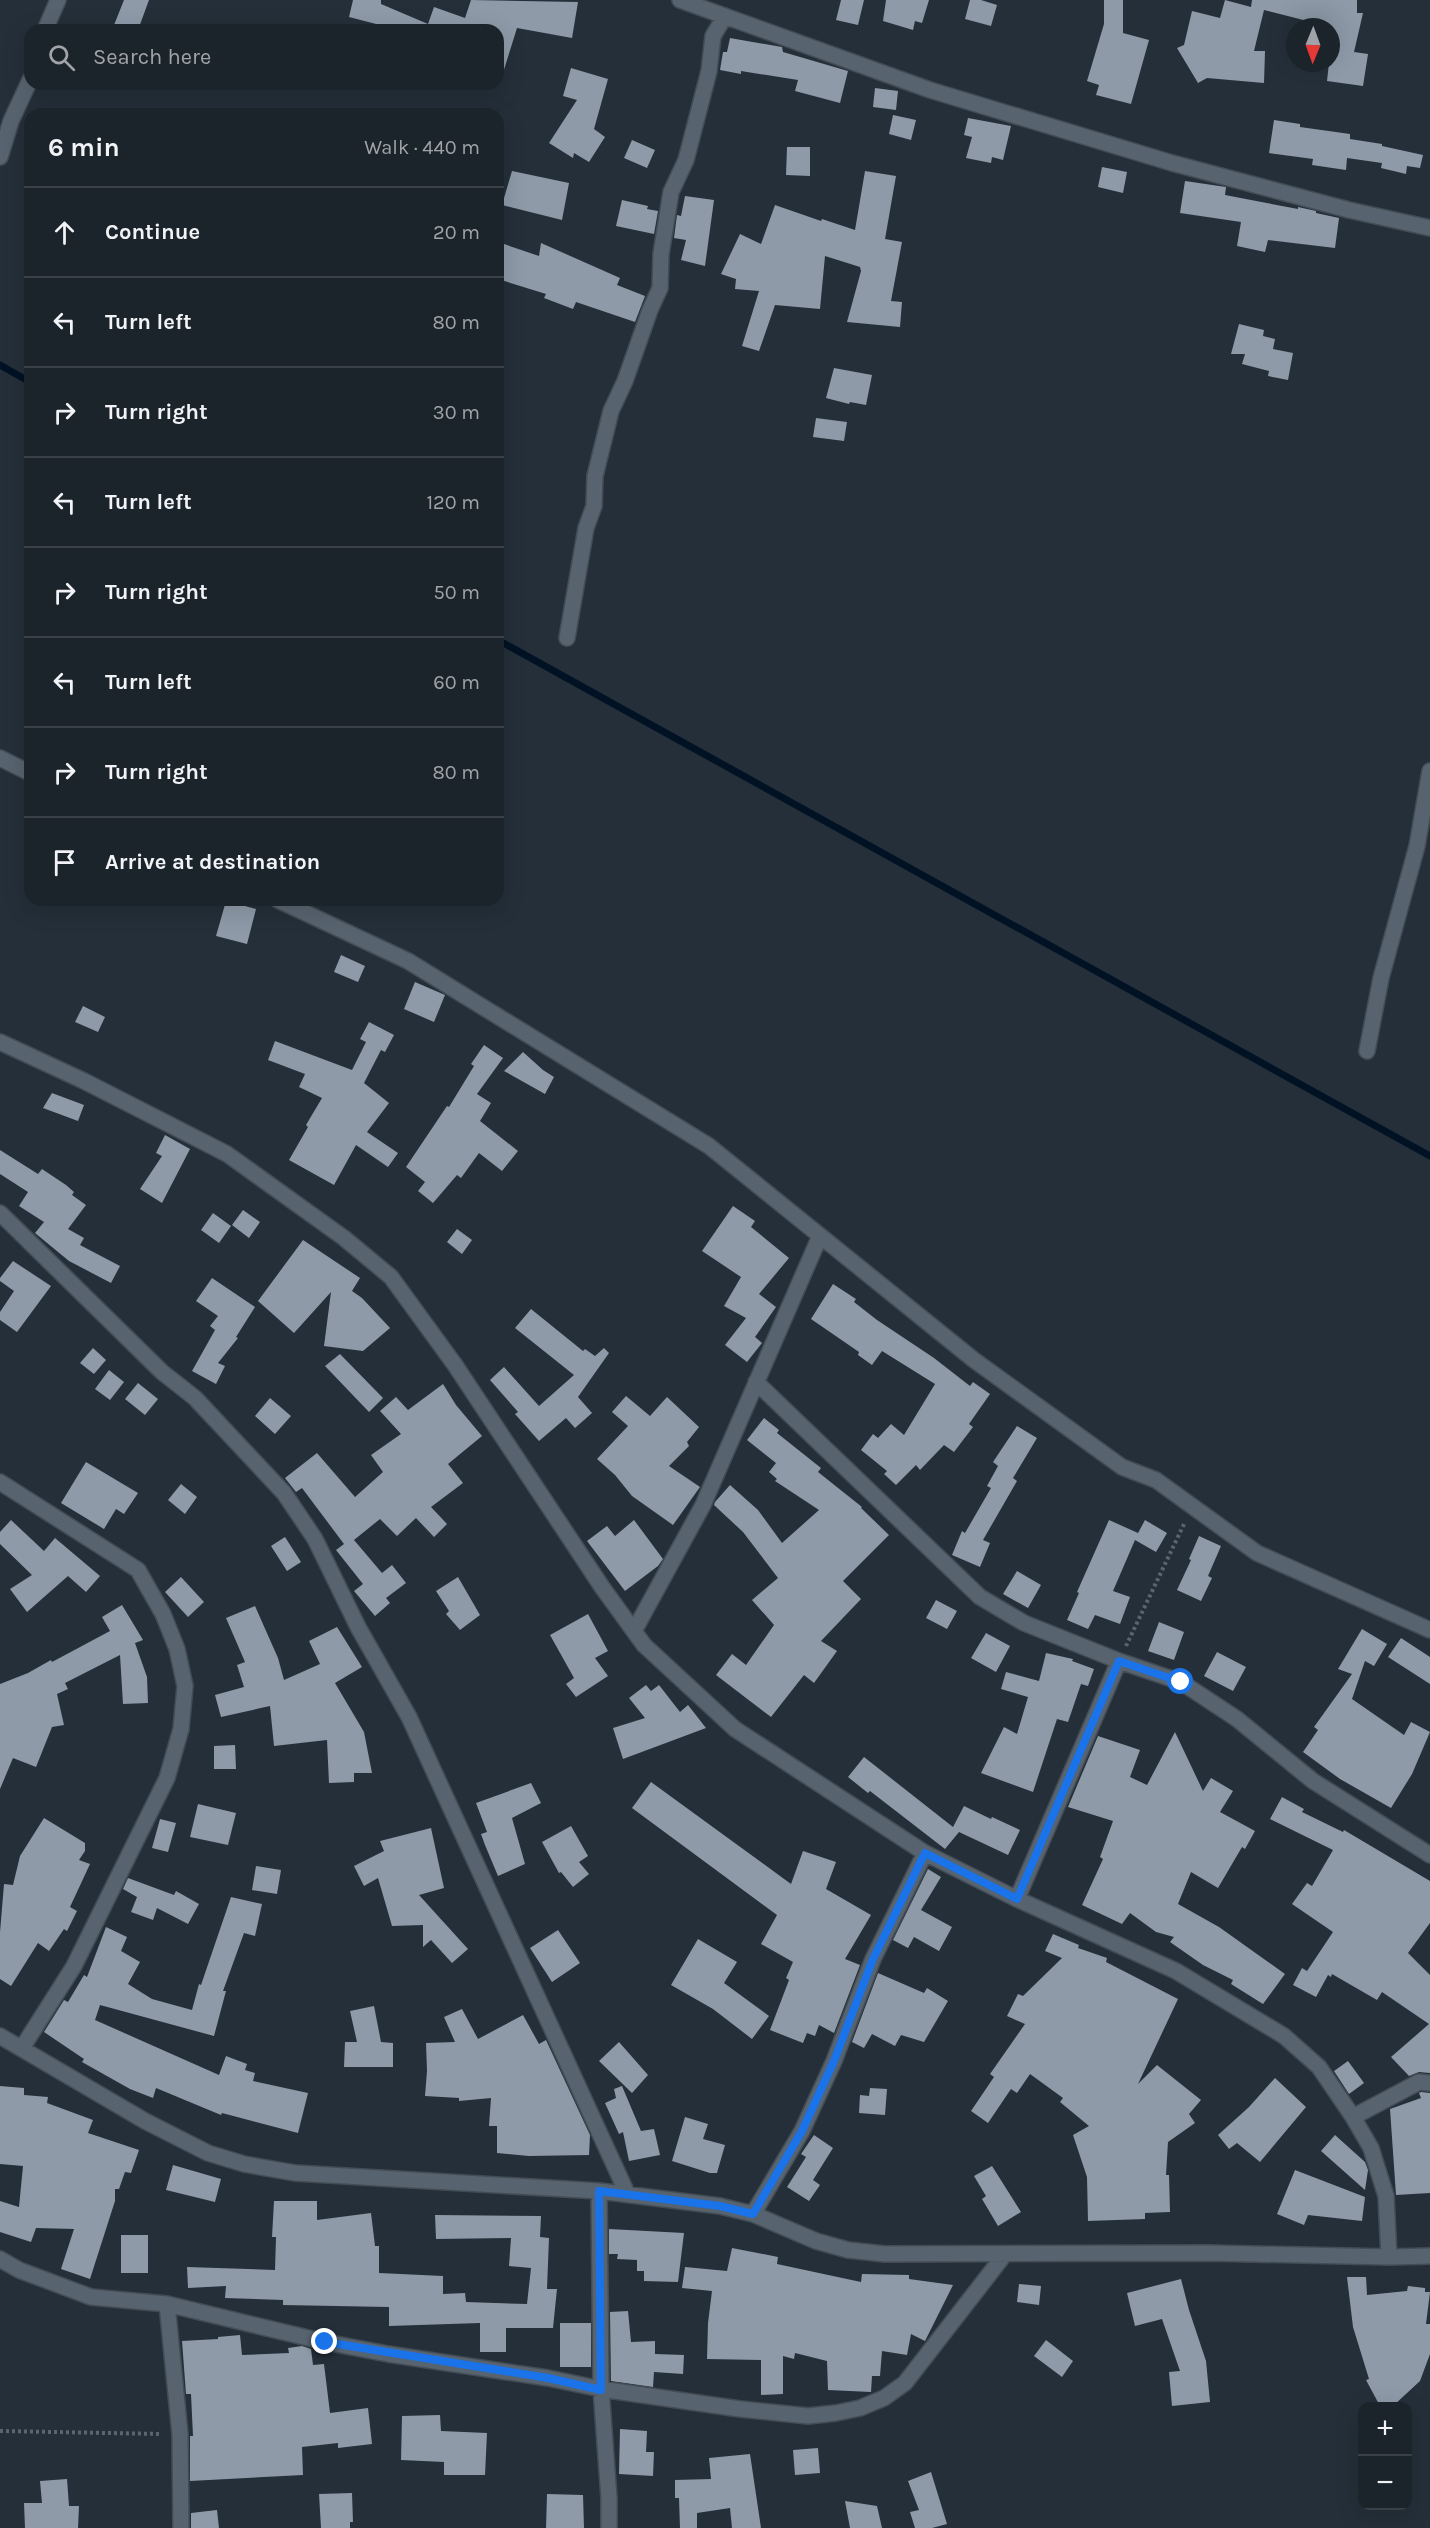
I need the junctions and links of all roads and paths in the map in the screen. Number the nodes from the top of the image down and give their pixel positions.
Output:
1 (58, 0) edge
2 (680, 0) edge
3 (725, 16) junction
4 (48, 24) edge
5 (25, 90) edge
6 (0, 157) edge
7 (1430, 228) edge
8 (567, 638) dead end
9 (0, 758) edge
10 (24, 771) edge
11 (1430, 771) edge
12 (291, 906) edge
13 (0, 1042) edge
14 (1367, 1051) dead end
15 (0, 1213) edge
16 (820, 1236) junction
17 (756, 1382) junction
18 (0, 1482) edge
19 (1193, 1505) junction
20 (1430, 1630) edge
21 (634, 1631) junction
22 (1119, 1661) junction
23 (925, 1853) junction
24 (1430, 1855) edge
25 (1017, 1899) junction
26 (0, 2036) edge
27 (22, 2048) junction
28 (1430, 2083) edge
29 (1353, 2117) junction
30 (599, 2191) junction
31 (627, 2193) junction
32 (753, 2214) junction
33 (1005, 2254) junction
34 (1430, 2256) edge
35 (1389, 2257) junction
36 (0, 2259) edge
37 (167, 2304) junction
38 (601, 2390) junction
39 (0, 2432) edge
40 (180, 2434) junction
41 (181, 2528) edge
42 (609, 2528) edge

1 - 4 street
2 - 3 street
3 - 7 street
3 - 8 street
5 - 6 street
9 - 10 street
11 - 14 street
12 - 16 street
13 - 21 street
15 - 31 street
16 - 17 street
16 - 19 street
17 - 21 street
17 - 22 street
18 - 27 street
19 - 20 street
19 - 22 path
21 - 23 street
22 - 24 street
22 - 25 street
23 - 25 street
23 - 32 street
25 - 29 street
26 - 27 street
27 - 30 street
28 - 29 street
29 - 35 street
30 - 31 street
30 - 38 street
31 - 32 street
32 - 33 street
33 - 35 street
33 - 38 street
34 - 35 street
36 - 37 street
37 - 38 street
37 - 40 street
38 - 42 street
39 - 40 path
40 - 41 street

